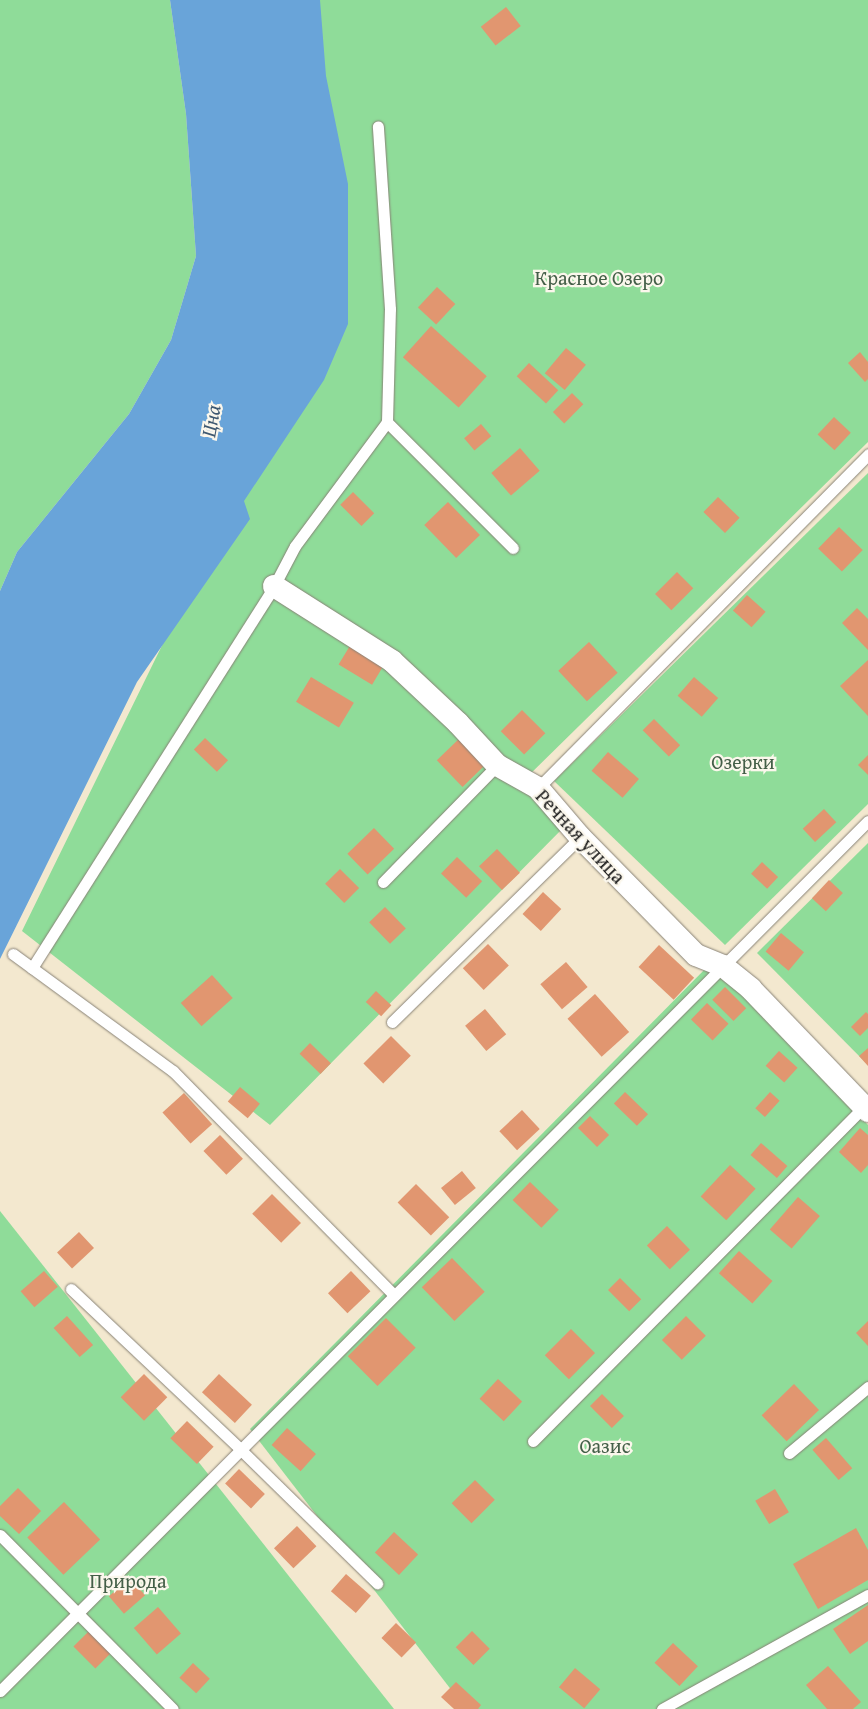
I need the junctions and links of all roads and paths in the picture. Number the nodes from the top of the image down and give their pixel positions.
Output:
1 (378, 126) dead end
2 (387, 422) junction
3 (868, 454) edge
4 (513, 548) dead end
5 (274, 586) junction
6 (497, 765) junction
7 (538, 788) junction
8 (868, 821) edge
9 (580, 837) junction
10 (382, 882) dead end
11 (13, 954) dead end
12 (723, 966) junction
13 (32, 968) junction
14 (392, 1022) dead end
15 (866, 1106) edge
16 (71, 1289) dead end
17 (394, 1295) junction
18 (868, 1387) edge
19 (533, 1441) dead end
20 (240, 1449) junction
21 (789, 1453) dead end
22 (0, 1536) edge
23 (377, 1583) dead end
24 (868, 1595) edge
25 (76, 1614) junction
26 (0, 1692) edge
27 (173, 1709) edge
28 (662, 1709) edge

1 - 2 lane
2 - 4 lane
2 - 5 lane
3 - 7 lane
5 - 6 street, Речная улица
5 - 13 lane
6 - 7 street, Речная улица
6 - 10 lane
7 - 9 street, Речная улица
8 - 12 lane
9 - 12 street, Речная улица
9 - 14 lane
11 - 13 lane
12 - 15 street, Речная улица
12 - 17 lane
13 - 17 lane
15 - 19 lane
16 - 20 lane
17 - 20 lane
18 - 21 lane
20 - 23 lane
20 - 25 lane
22 - 25 lane
24 - 28 lane
25 - 26 lane
25 - 27 lane

